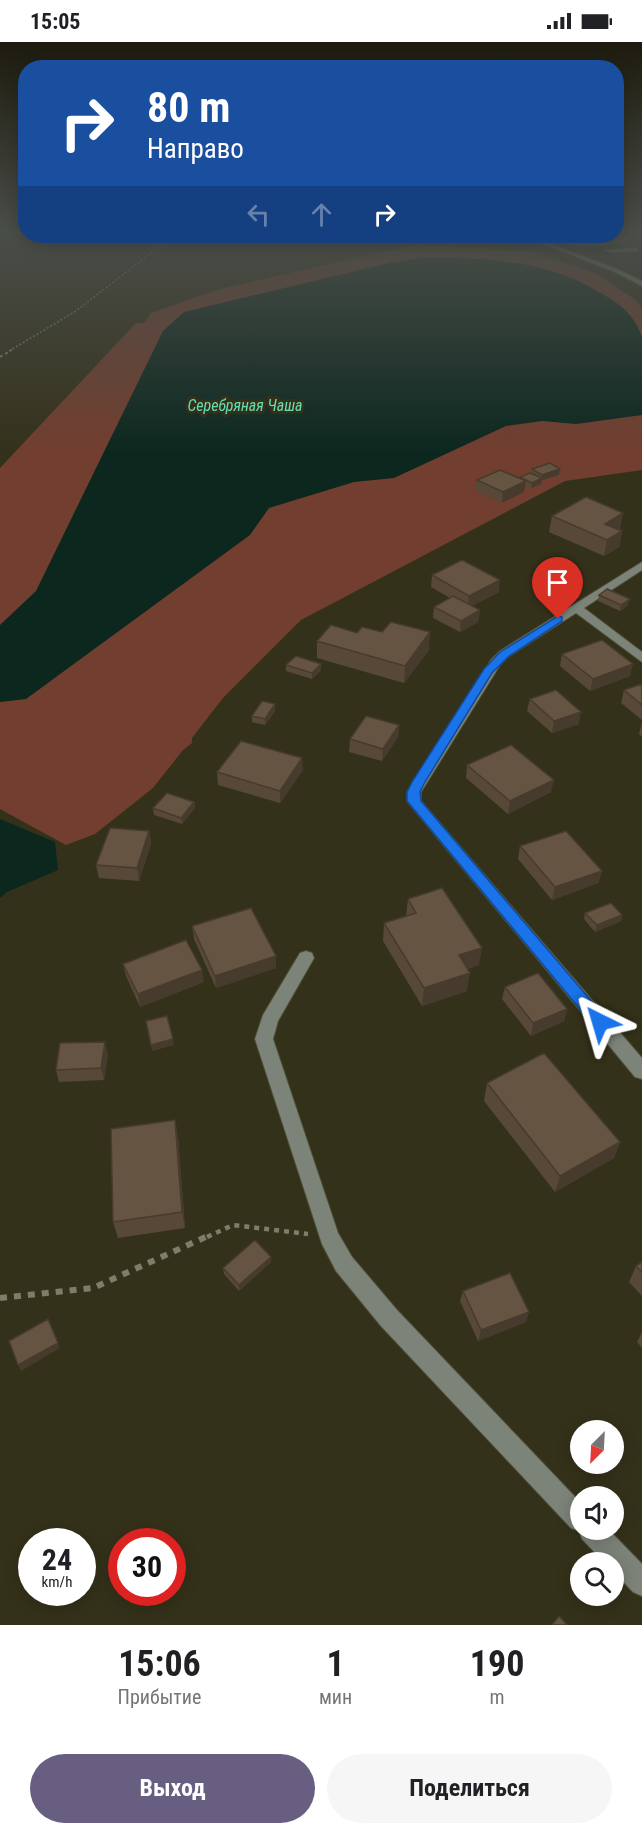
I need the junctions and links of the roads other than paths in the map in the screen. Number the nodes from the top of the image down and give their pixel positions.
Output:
1 (642, 565) edge
2 (576, 607) junction
3 (642, 658) edge
4 (306, 958) dead end
5 (642, 1071) edge
6 (570, 1508) edge
7 (601, 1540) edge
8 (642, 1583) edge

1 - 2 street
2 - 3 street
2 - 5 street
4 - 6 street
7 - 8 street

